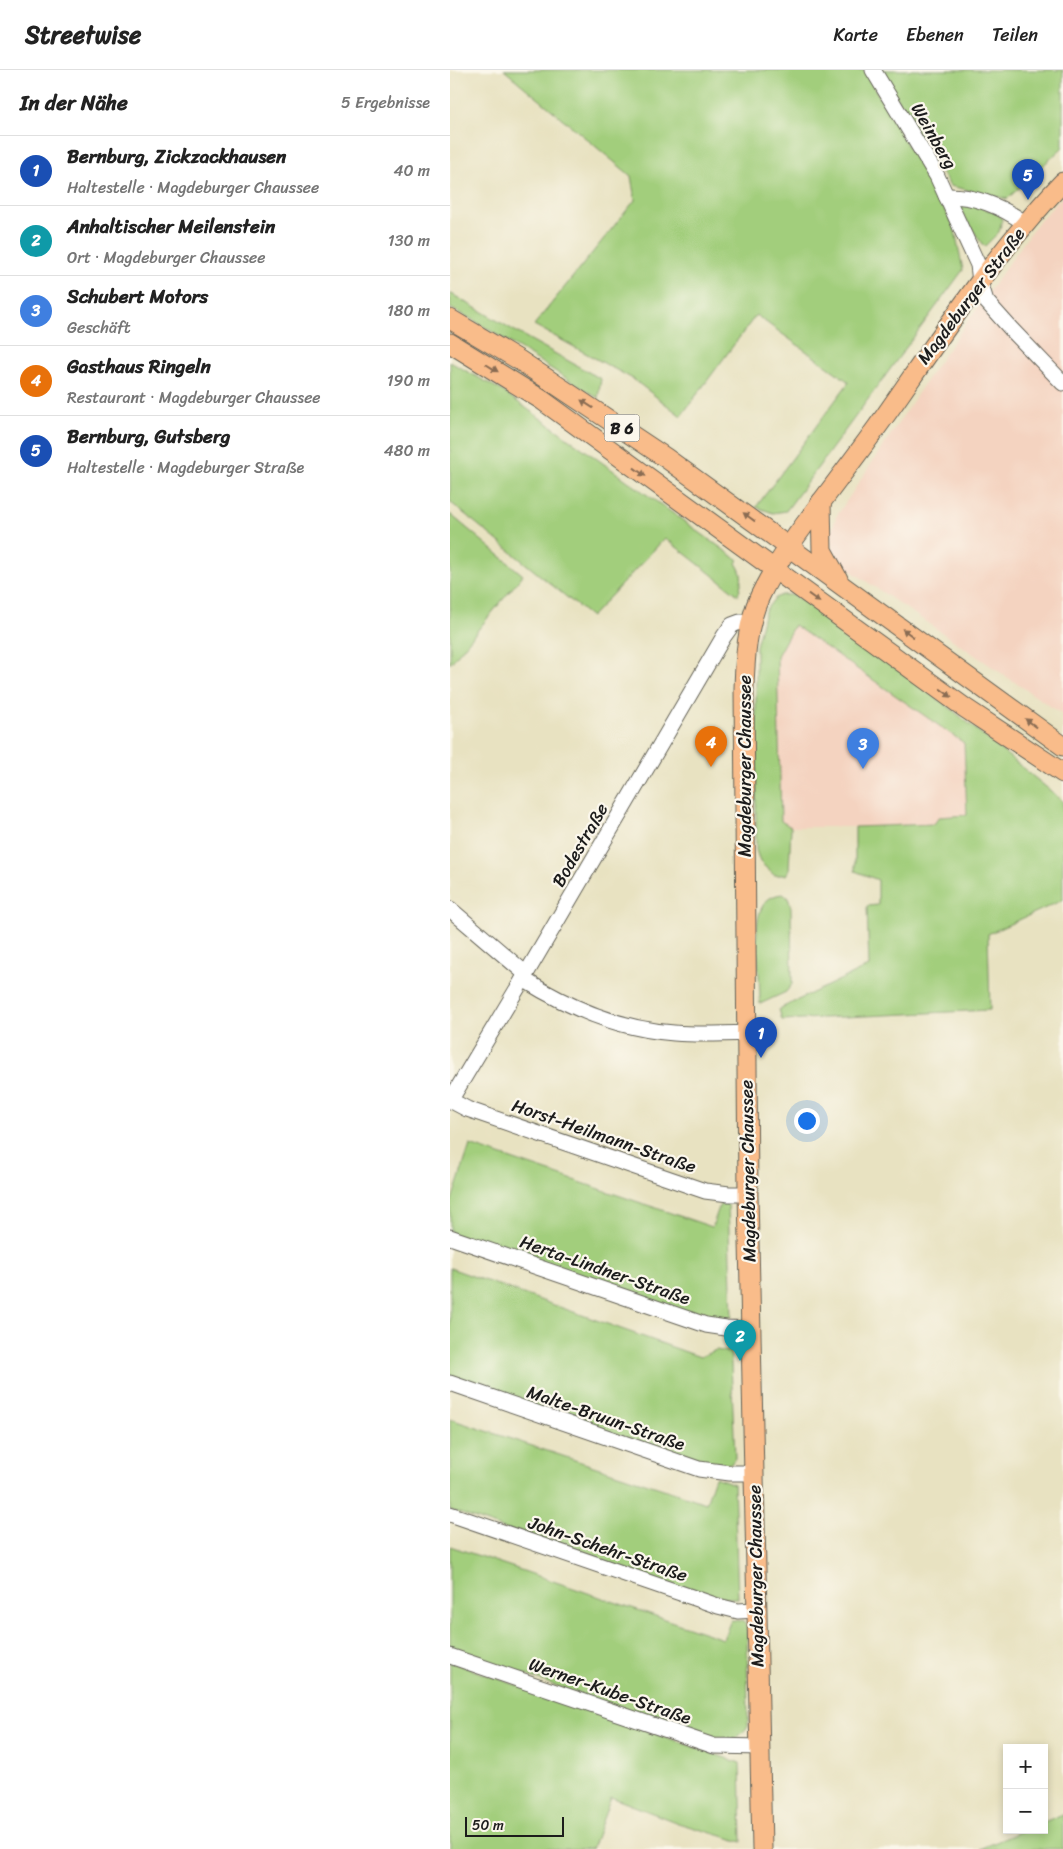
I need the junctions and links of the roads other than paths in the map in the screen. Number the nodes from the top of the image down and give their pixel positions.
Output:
1 (873, 70) edge
2 (1063, 182) edge
3 (946, 196) junction
4 (1025, 223) junction
5 (980, 282) junction
6 (450, 319) edge
7 (450, 343) edge
8 (1063, 382) edge
9 (885, 415) joint
10 (821, 502) junction
11 (788, 546) junction
12 (774, 569) junction
13 (843, 586) junction
14 (751, 624) junction
15 (1063, 746) edge
16 (1063, 773) edge
17 (450, 909) edge
18 (524, 977) junction
19 (747, 1034) junction
20 (450, 1100) edge
21 (748, 1194) junction
22 (450, 1237) edge
23 (751, 1329) junction
24 (450, 1383) edge
25 (753, 1473) junction
26 (450, 1514) edge
27 (756, 1610) junction
28 (450, 1656) edge
29 (760, 1747) junction
30 (762, 1849) edge

1 - 3 street, Weinberg
2 - 4 main road, Magdeburger Straße
3 - 4 street, Weinberg
3 - 5 street, Weinberg
4 - 5 main road, Magdeburger Straße
5 - 8 street, Weinberg
5 - 9 main road, Magdeburger Straße
11 -> 6 main road, B 6
7 -> 12 main road, B 6
9 - 10 main road, Magdeburger Chaussee
10 - 11 main road, Magdeburger Chaussee
10 - 13 main road, B 6
11 - 12 main road, Magdeburger Chaussee
11 - 13 main road, B 6
12 - 14 main road, Magdeburger Chaussee
12 -> 16 main road, B 6
15 -> 13 main road, B 6
14 - 18 street, Bodestraße
14 - 19 main road, Magdeburger Chaussee
17 - 18 street
18 - 19 street
18 - 20 street, Bodestraße
19 - 21 main road, Magdeburger Chaussee
20 - 21 street, Horst-Heilmann-Straße
21 - 23 main road, Magdeburger Chaussee
22 - 23 street, Herta-Lindner-Straße
23 - 25 main road, Magdeburger Chaussee
24 - 25 street, Malte-Bruun-Straße
25 - 27 main road, Magdeburger Chaussee
26 - 27 street, John-Schehr-Straße
27 - 29 main road, Magdeburger Chaussee
28 - 29 street, Werner-Kube-Straße
29 - 30 main road, Magdeburger Chaussee

